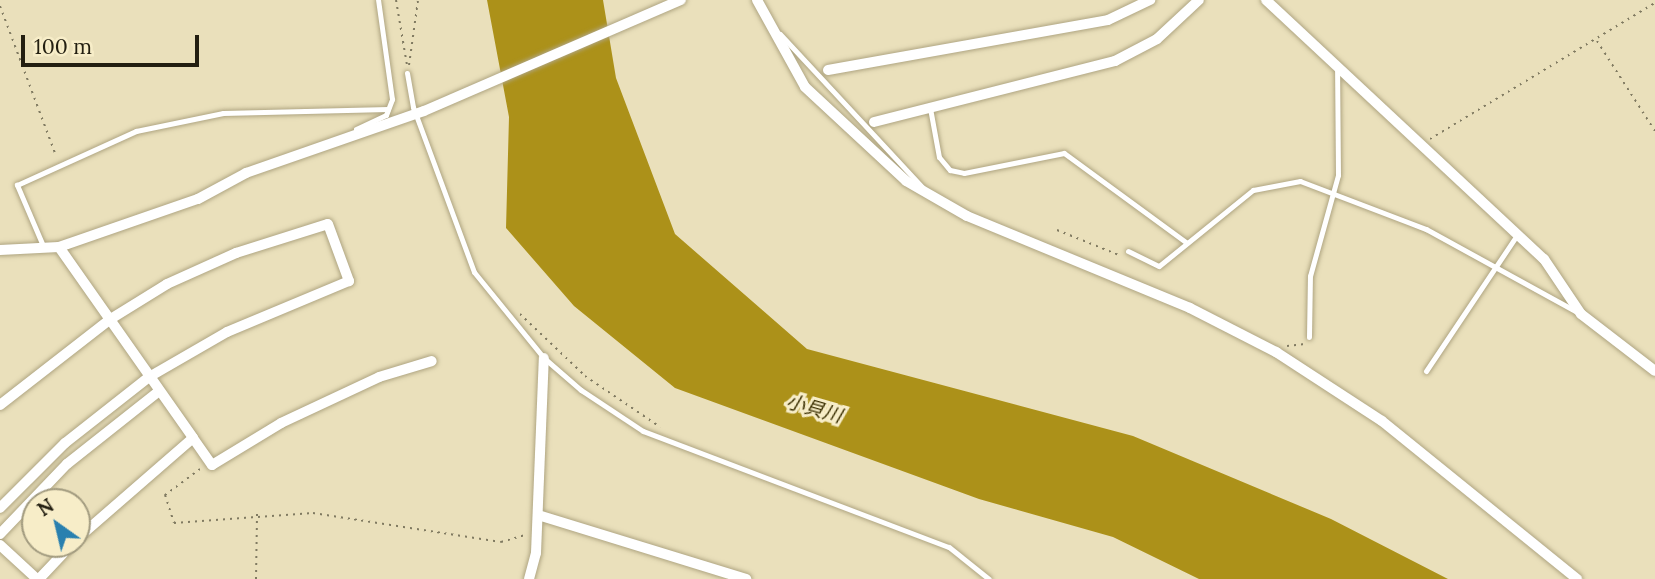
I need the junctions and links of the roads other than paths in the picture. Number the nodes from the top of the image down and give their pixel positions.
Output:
1 (378, 0) edge
2 (681, 0) edge
3 (757, 0) edge
4 (1150, 0) edge
5 (1199, 0) edge
6 (1266, 0) edge
7 (764, 17) junction
8 (1337, 66) junction
9 (824, 72) junction
10 (407, 73) road end
11 (930, 108) junction
12 (388, 109) junction
13 (420, 112) junction
14 (871, 124) junction
15 (320, 151) junction
16 (1333, 194) junction
17 (927, 195) junction
18 (1517, 235) junction
19 (1187, 243) junction
20 (60, 247) junction
21 (44, 248) junction
22 (0, 250) edge
23 (1128, 251) road end
24 (1497, 264) junction
25 (1581, 314) junction
26 (109, 320) junction
27 (1309, 337) road end
28 (544, 358) junction
29 (432, 361) dead end
30 (1426, 371) dead end
31 (1655, 371) edge
32 (149, 377) junction
33 (159, 391) junction
34 (0, 405) edge
35 (193, 438) junction
36 (0, 508) edge
37 (538, 515) junction
38 (91, 527) edge
39 (0, 534) edge
40 (0, 545) edge
41 (58, 558) edge
42 (38, 579) edge
43 (529, 579) edge
44 (746, 579) edge
45 (989, 579) edge
46 (1577, 579) edge

1 - 12 lane
2 - 13 street
3 - 7 street
4 - 9 street
5 - 11 street
6 - 8 street
7 - 9 lane
7 - 17 street
8 - 16 lane
8 - 18 street
9 - 14 lane
10 - 13 lane
11 - 14 street
11 - 19 lane
12 - 15 lane
12 - 21 lane
13 - 15 street
13 - 28 lane
14 - 17 lane
15 - 20 street
16 - 19 lane
16 - 24 lane
16 - 27 lane
17 - 46 street
18 - 24 lane
18 - 25 street
19 - 23 lane
20 - 21 street
20 - 26 street
21 - 22 street
24 - 25 lane
24 - 30 lane
25 - 31 street
26 - 32 street
26 - 32 street
26 - 34 street
28 - 37 street
28 - 45 lane
29 - 35 street
32 - 33 street
32 - 36 street
33 - 35 street
33 - 39 street
35 - 38 street
37 - 43 street
37 - 44 street
40 - 42 street
41 - 42 street

